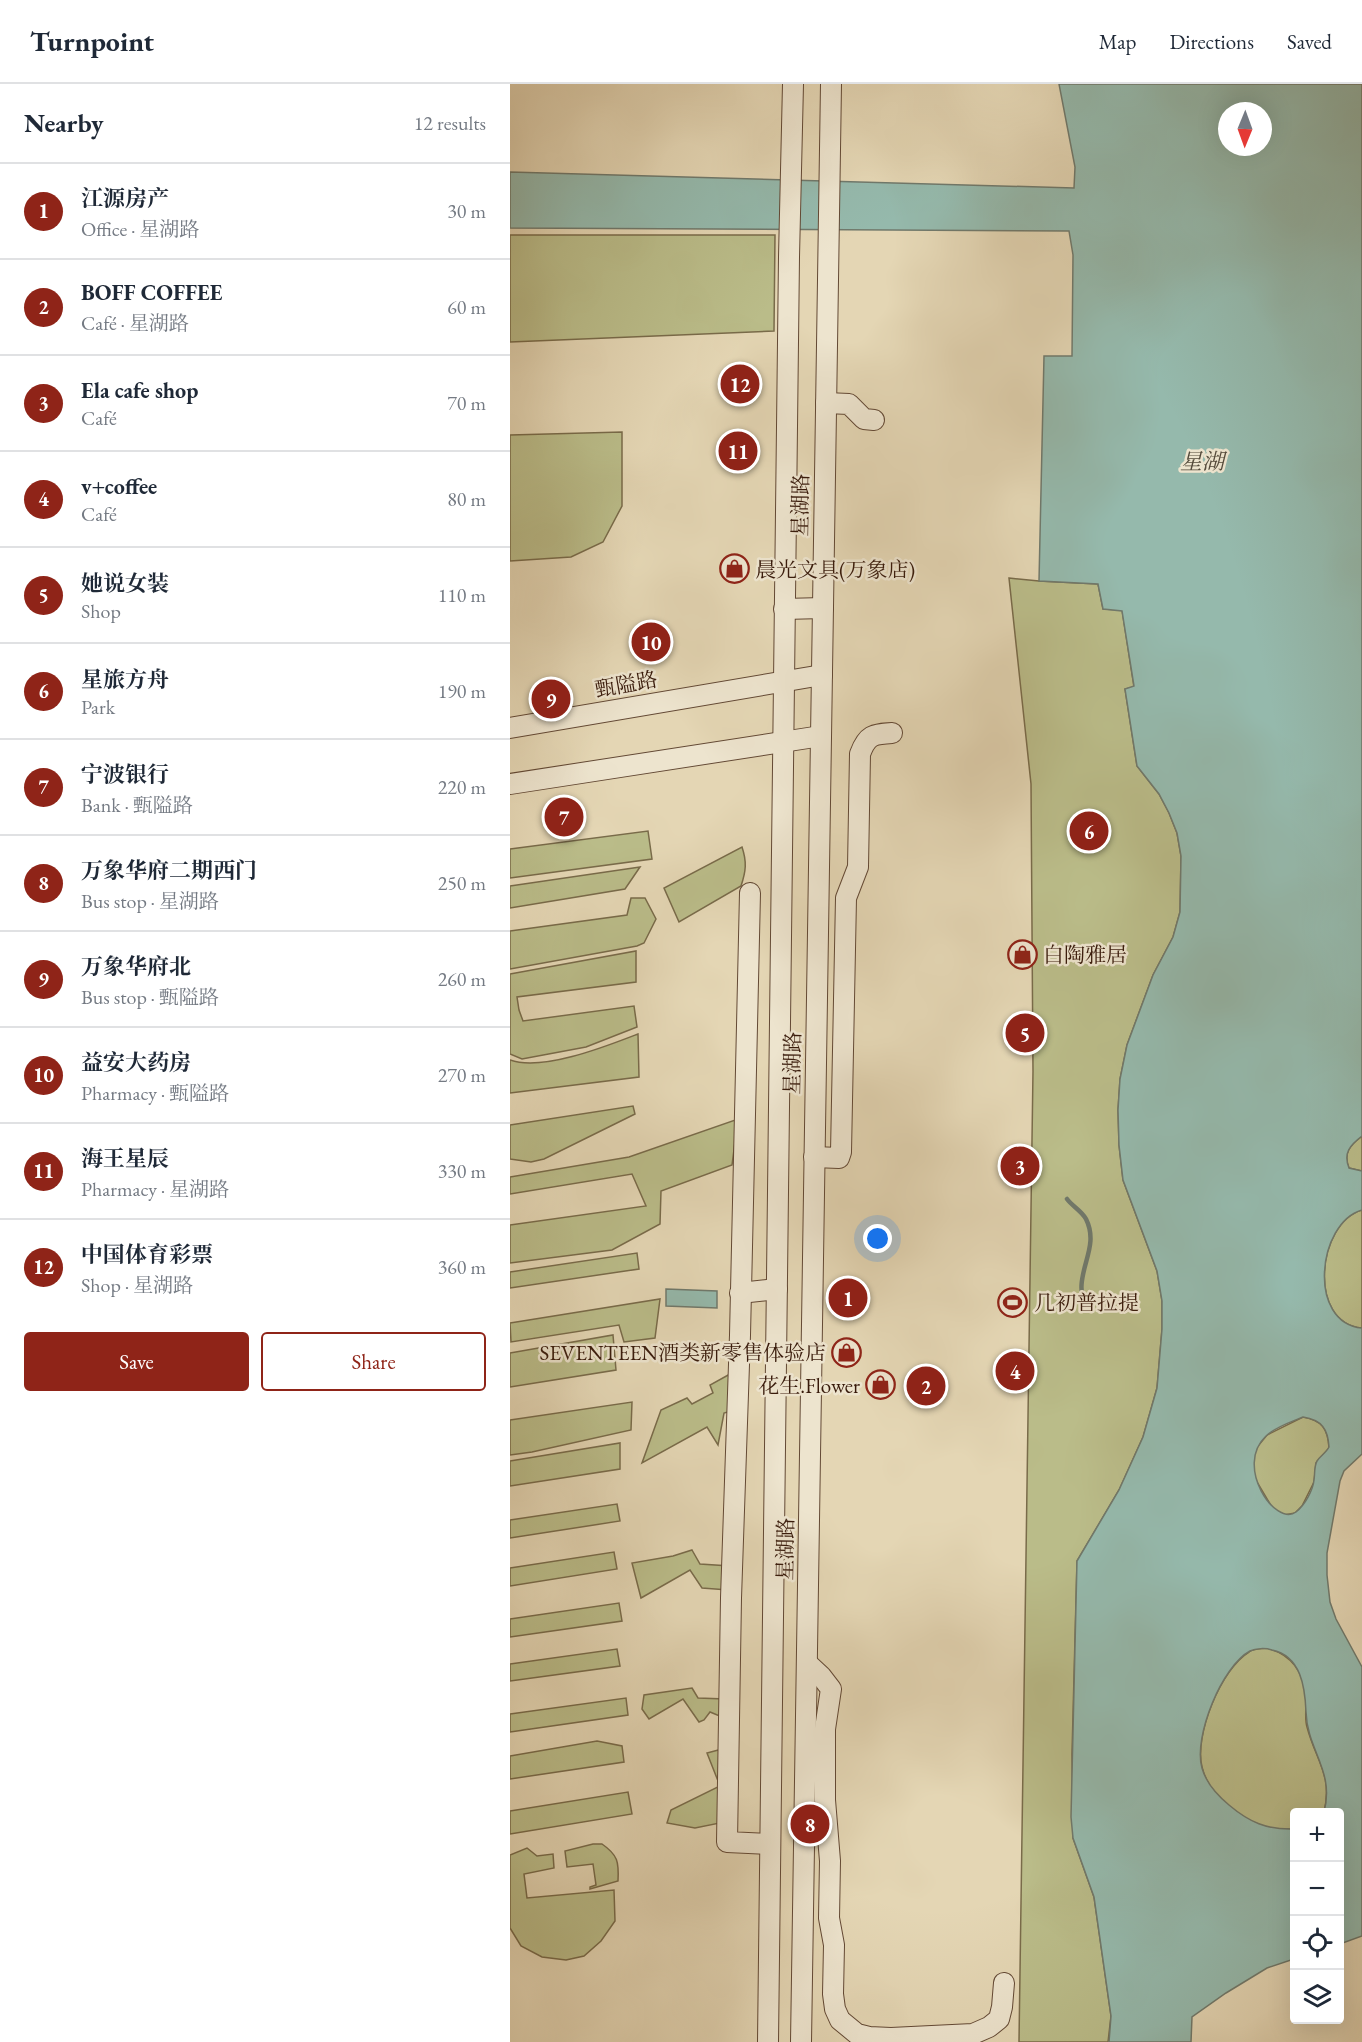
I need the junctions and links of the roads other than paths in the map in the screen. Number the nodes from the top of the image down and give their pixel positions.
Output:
1 (793, 84) edge
2 (831, 84) edge
3 (826, 404) junction
4 (874, 420) dead end
5 (823, 608) junction
6 (784, 609) junction
7 (822, 675) junction
8 (784, 681) junction
9 (510, 728) edge
10 (892, 733) dead end
11 (821, 736) junction
12 (783, 741) junction
13 (510, 784) edge
14 (750, 893) dead end
15 (814, 1157) junction
16 (777, 1289) junction
17 (740, 1293) junction
18 (807, 1663) junction
19 (770, 1844) junction
20 (1004, 1983) dead end
21 (769, 1997) junction
22 (802, 2007) junction
23 (768, 2042) edge
24 (801, 2042) edge

1 - 6 street, 星湖路
2 - 3 street, 星湖路
3 - 4 street
3 - 5 street, 星湖路
5 - 6 street
5 - 7 street, 星湖路
6 - 8 street, 星湖路
7 - 8 street, 甄隘路
7 - 11 street, 星湖路
8 - 9 street, 甄隘路
8 - 12 street, 星湖路
10 - 15 street
11 - 12 street
11 - 15 street, 星湖路
12 - 13 street
12 - 16 street, 星湖路
14 - 17 street
15 - 18 street, 星湖路
16 - 17 street
16 - 19 street, 星湖路
17 - 19 street
18 - 20 street
18 - 22 street, 星湖路
19 - 21 street, 星湖路
21 - 22 street
21 - 23 street, 星湖路
22 - 24 street, 星湖路

